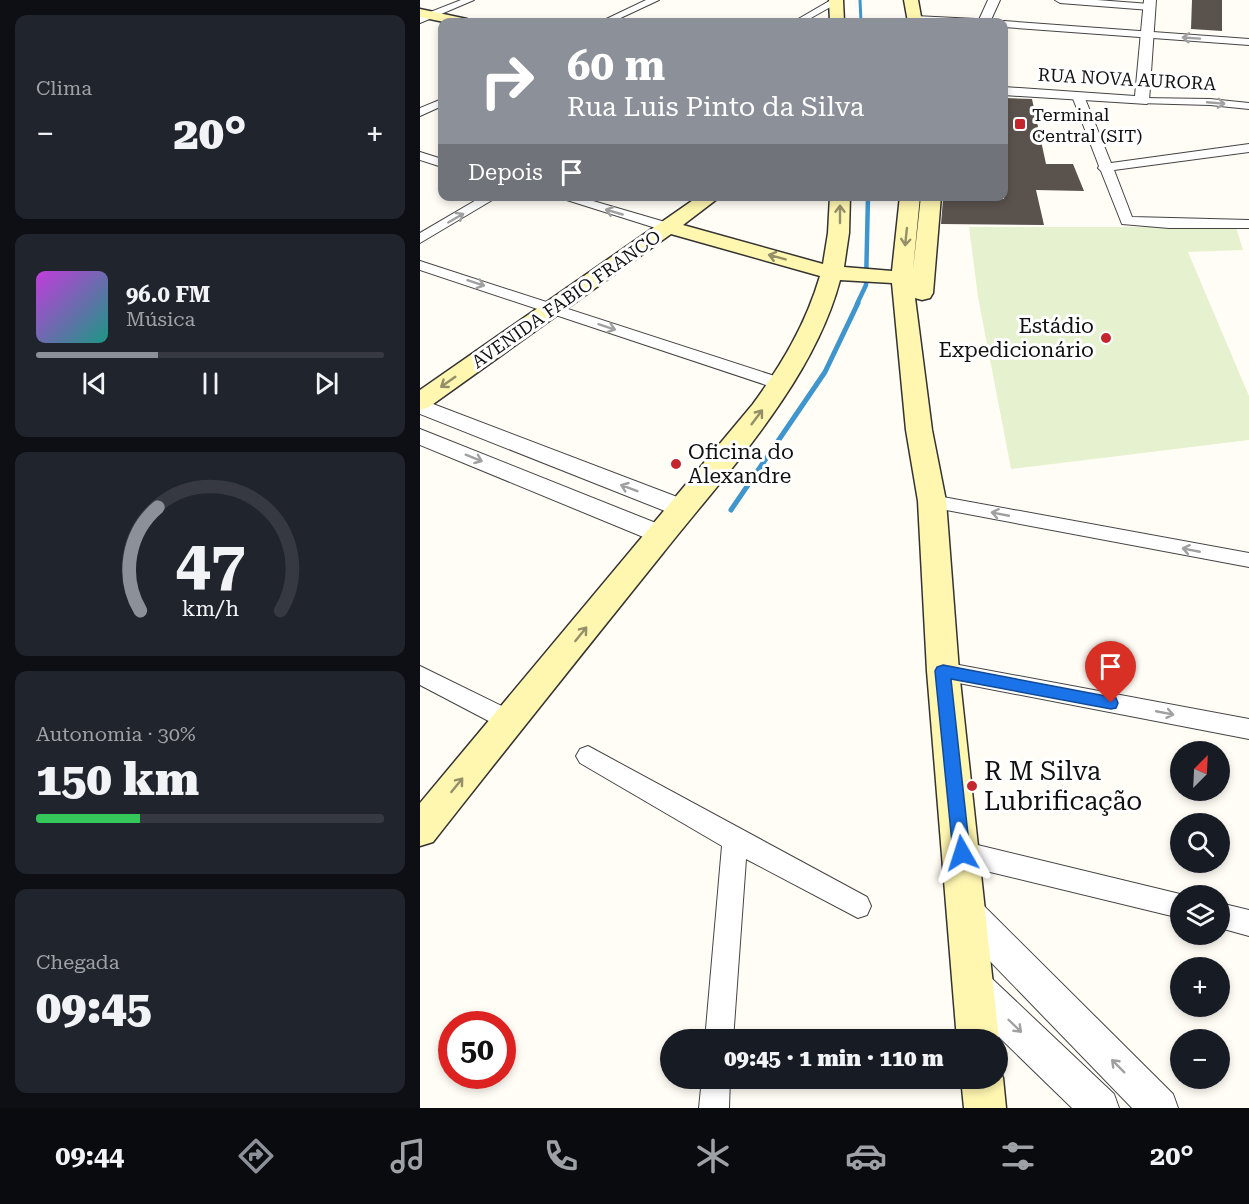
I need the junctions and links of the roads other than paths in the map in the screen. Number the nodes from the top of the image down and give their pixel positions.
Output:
1 (469, 0) edge
2 (654, 0) edge
3 (836, 0) edge
4 (911, 0) edge
5 (994, 0) edge
6 (1060, 0) edge
7 (1150, 4) edge
8 (424, 16) edge
9 (614, 18) edge
10 (805, 18) edge
11 (837, 18) edge
12 (914, 18) edge
13 (986, 18) edge
14 (1008, 24) edge
15 (1148, 35) junction
16 (1249, 42) edge
17 (1008, 91) edge
18 (1078, 96) junction
19 (1142, 101) junction
20 (438, 104) edge
21 (1248, 106) edge
22 (420, 114) edge
23 (1249, 148) edge
24 (420, 156) edge
25 (438, 161) edge
26 (438, 163) edge
27 (1104, 168) junction
28 (420, 170) edge
29 (485, 201) edge
30 (577, 201) edge
31 (705, 201) edge
32 (840, 201) edge
33 (910, 201) edge
34 (931, 201) edge
35 (1249, 225) edge
36 (667, 227) junction
37 (420, 239) edge
38 (420, 265) edge
39 (837, 273) junction
40 (913, 276) junction
41 (551, 309) junction
42 (781, 384) junction
43 (420, 404) edge
44 (420, 436) edge
45 (932, 501) junction
46 (684, 509) junction
47 (662, 535) junction
48 (1249, 560) edge
49 (943, 671) junction
50 (420, 675) edge
51 (510, 721) junction
52 (1249, 729) edge
53 (588, 756) dead end
54 (420, 830) edge
55 (735, 840) junction
56 (962, 853) junction
57 (1170, 904) edge
58 (858, 906) dead end
59 (967, 913) junction
60 (1230, 918) edge
61 (1249, 923) edge
62 (973, 986) junction
63 (720, 1029) edge
64 (977, 1029) edge
65 (715, 1089) edge
66 (983, 1089) edge
67 (714, 1108) edge
68 (985, 1108) edge
69 (1100, 1108) edge
70 (1159, 1108) edge

1 - 8 street
2 - 9 street
3 - 10 street
3 - 11 main road
4 - 12 main road
5 - 13 street
6 - 7 street
7 - 15 street
14 - 15 street
16 -> 15 street
15 - 19 street
17 - 18 street, RUA NOVA AURORA
18 - 19 street, RUA NOVA AURORA
18 - 27 street
19 -> 21 street, RUA NOVA AURORA
20 - 22 street
23 - 27 street
24 - 25 street
26 - 28 street
27 - 35 street
37 -> 29 street
36 -> 30 street
31 - 36 main road, AVENIDA FABIO FRANCO
39 -> 32 main road
33 -> 40 main road
34 - 40 main road
39 -> 36 main road
36 - 41 main road, AVENIDA FABIO FRANCO
38 -> 41 street
39 - 40 main road
39 - 42 main road
40 - 45 main road
41 -> 42 street
41 -> 43 main road, AVENIDA FABIO FRANCO
46 -> 42 main road
46 -> 43 street
44 -> 47 street
48 -> 45 street
45 - 49 main road
46 - 47 main road
51 -> 47 main road
49 -> 52 street
49 - 56 main road
50 - 51 street
54 -> 51 main road
53 - 55 street
55 - 58 street
55 - 63 street
56 - 57 street
56 - 59 main road
59 - 62 main road
70 -> 59 street
60 - 61 street
62 - 64 main road
62 -> 69 street
65 - 67 street
66 - 68 main road

